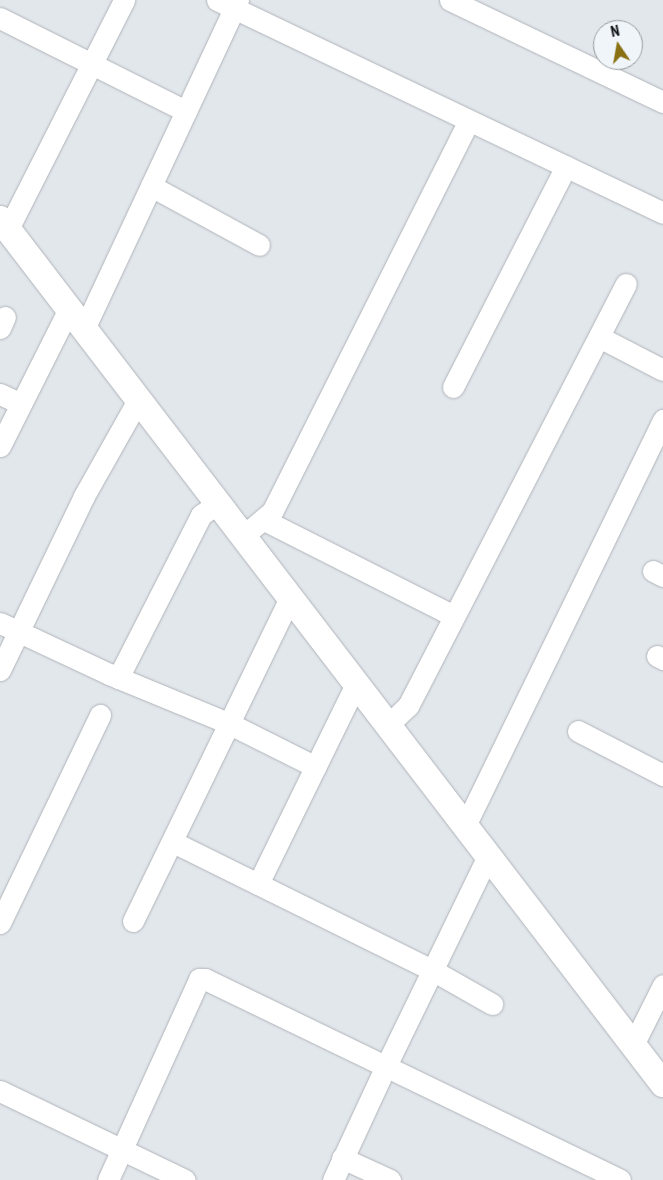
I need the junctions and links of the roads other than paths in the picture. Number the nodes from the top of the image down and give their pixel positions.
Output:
1 (124, 0) edge
2 (450, 0) edge
3 (230, 3) edge
4 (0, 18) edge
5 (91, 64) junction
6 (663, 102) edge
7 (186, 111) junction
8 (469, 120) junction
9 (566, 166) junction
10 (151, 186) junction
11 (663, 212) edge
12 (4, 224) edge
13 (259, 245) dead end
14 (626, 284) dead end
15 (76, 319) junction
16 (599, 337) junction
17 (663, 370) edge
18 (453, 387) dead end
19 (0, 394) edge
20 (138, 400) junction
21 (21, 404) junction
22 (663, 420) edge
23 (0, 446) edge
24 (218, 503) junction
25 (264, 520) junction
26 (243, 536) junction
27 (290, 598) junction
28 (454, 616) junction
29 (9, 627) edge
30 (0, 670) edge
31 (118, 678) junction
32 (356, 684) junction
33 (100, 715) dead end
34 (228, 722) junction
35 (388, 725) junction
36 (578, 732) dead end
37 (316, 767) junction
38 (663, 775) edge
39 (465, 826) junction
40 (173, 842) junction
41 (488, 856) junction
42 (258, 884) junction
43 (133, 921) dead end
44 (0, 923) edge
45 (434, 971) junction
46 (663, 985) edge
47 (492, 1004) dead end
48 (633, 1045) junction
49 (385, 1068) junction
50 (663, 1084) edge
51 (0, 1091) edge
52 (122, 1150) junction
53 (342, 1158) junction
54 (108, 1180) edge
55 (185, 1180) edge
56 (332, 1180) edge
57 (390, 1180) edge
58 (620, 1180) edge

1 - 5 street
2 - 6 street
3 - 7 street
3 - 8 street
4 - 5 street
5 - 7 street
5 - 12 street
7 - 10 street
8 - 9 street
8 - 25 street
9 - 11 street
9 - 18 street
10 - 13 street
10 - 15 street
12 - 15 street
14 - 16 street
15 - 20 street
15 - 21 street
16 - 17 street
16 - 28 street
19 - 21 street
20 - 24 street
20 - 29 street
21 - 23 street
22 - 39 street
24 - 26 street
24 - 31 street
25 - 26 street
25 - 28 street
26 - 27 street
27 - 32 street
27 - 34 street
28 - 35 street
29 - 30 street
29 - 31 street
31 - 34 street
32 - 35 street
32 - 37 street
33 - 44 street
34 - 37 street
34 - 40 street
35 - 39 street
36 - 38 street
37 - 42 street
39 - 41 street
40 - 42 street
40 - 43 street
41 - 45 street
41 - 48 street
42 - 45 street
45 - 47 street
45 - 49 street
46 - 48 street
48 - 50 street
49 - 52 street
49 - 53 street
49 - 58 street
51 - 52 street
52 - 54 street
52 - 55 street
53 - 56 street
53 - 57 street

